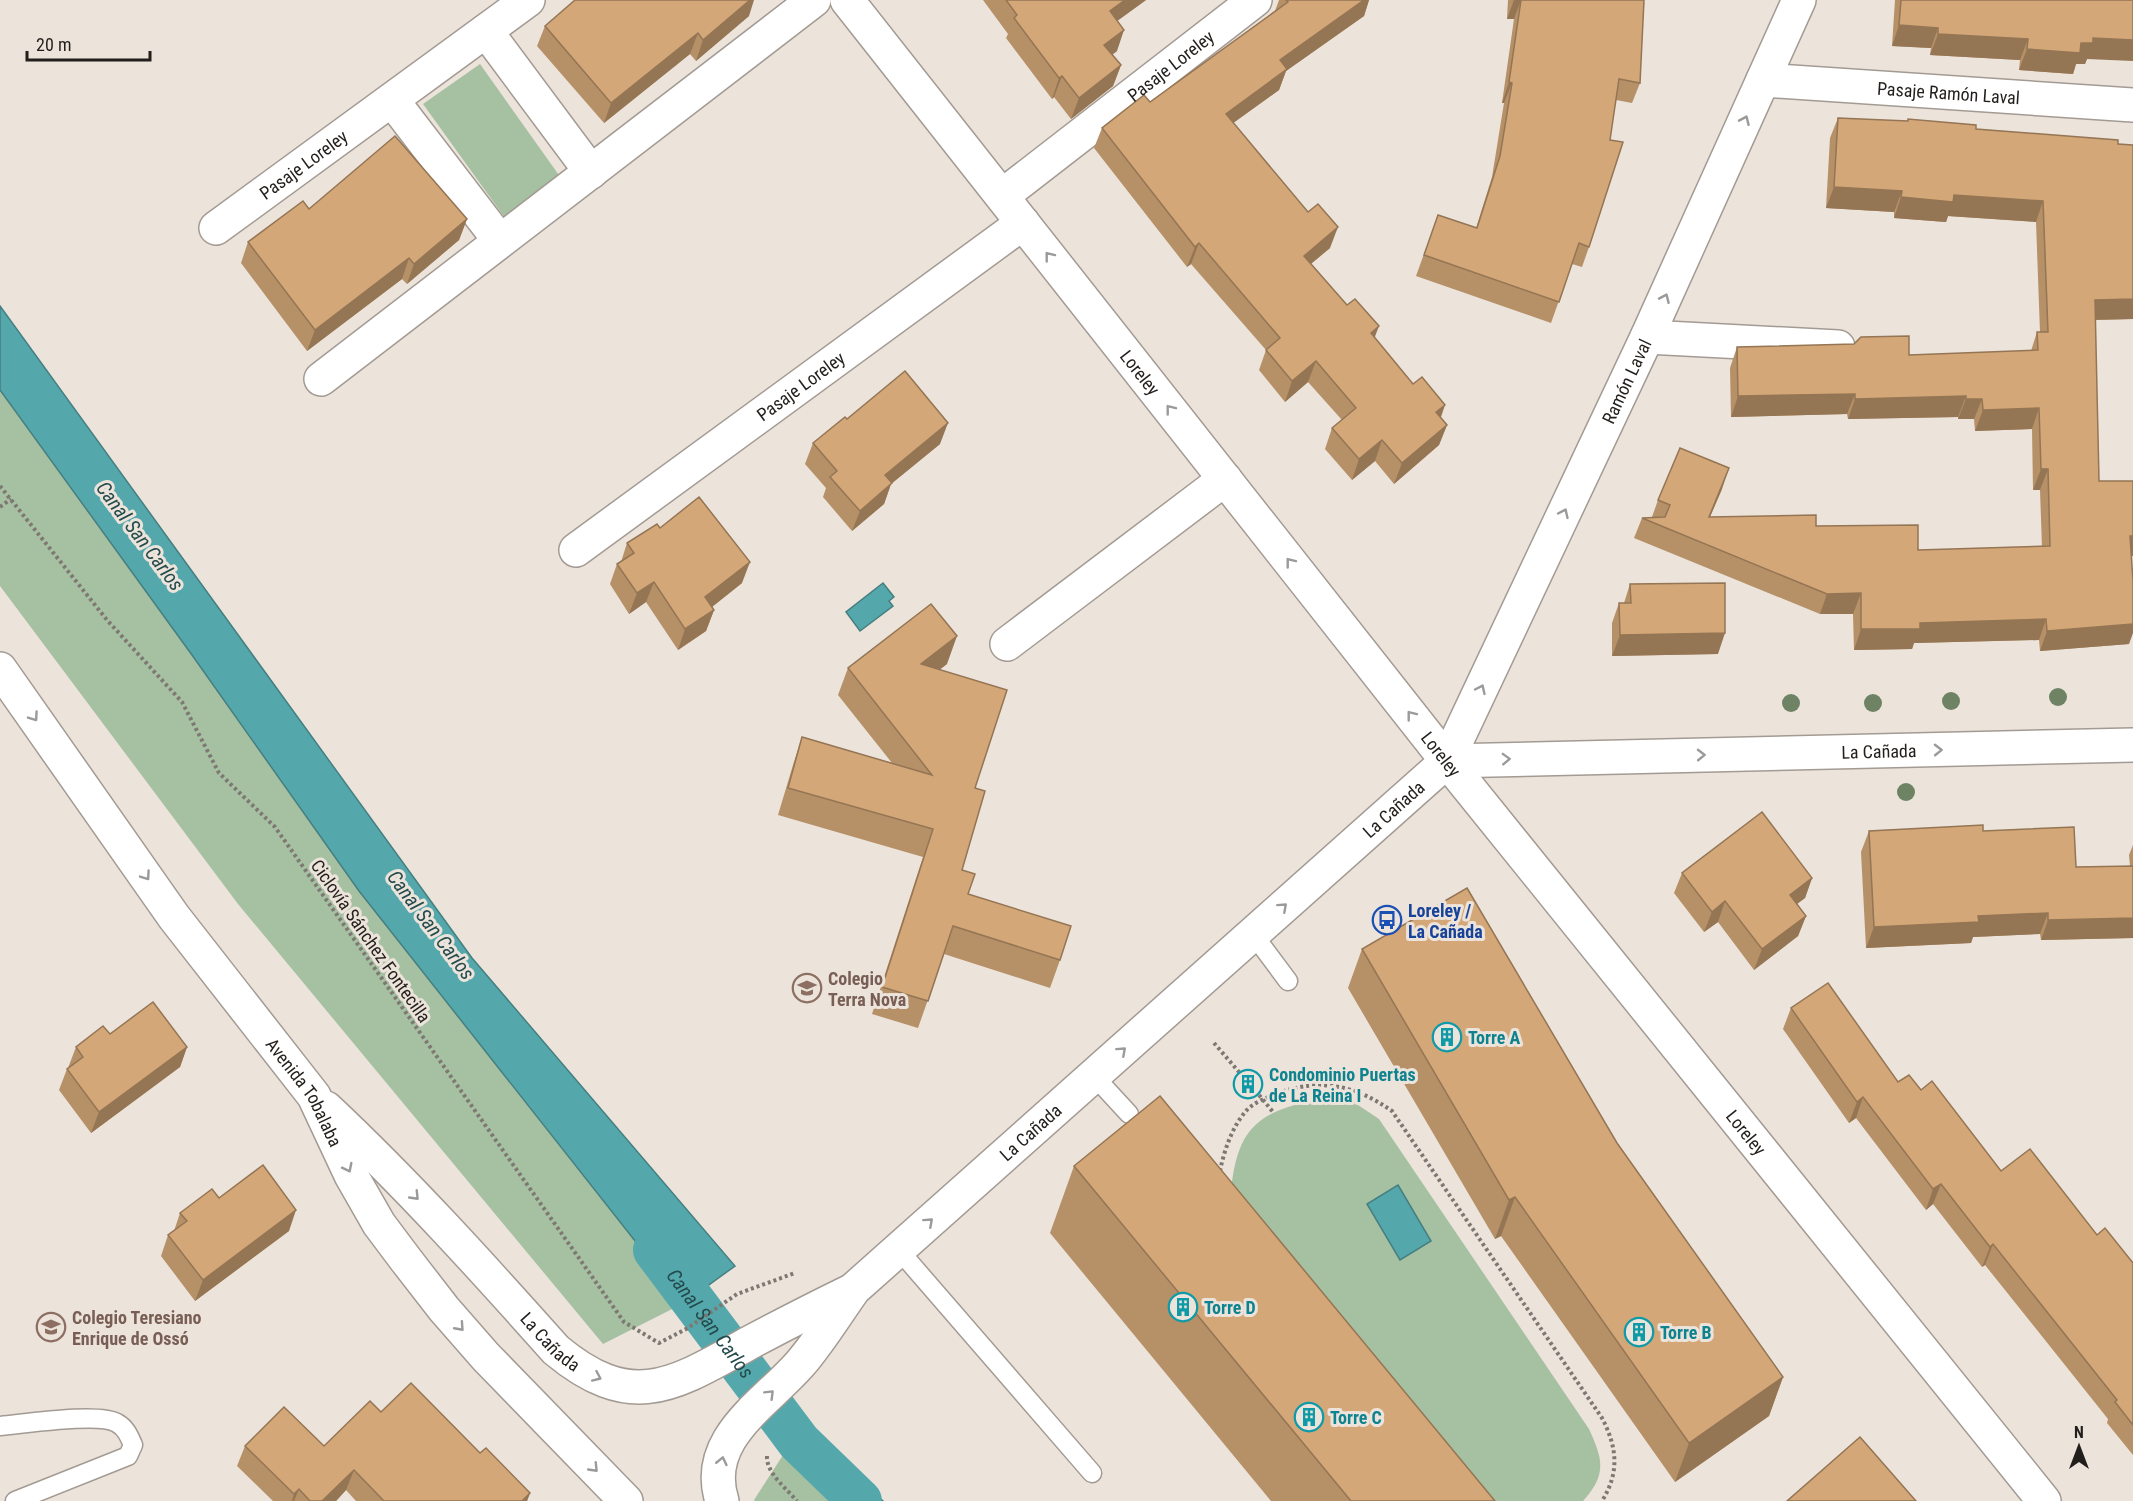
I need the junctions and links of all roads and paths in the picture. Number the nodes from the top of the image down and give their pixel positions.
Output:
1 (528, 0) edge
2 (814, 0) edge
3 (847, 0) edge
4 (1255, 0) edge
5 (1799, 0) edge
6 (486, 31) junction
7 (1763, 80) junction
8 (392, 100) junction
9 (2133, 105) edge
10 (591, 172) junction
11 (1002, 196) junction
12 (1023, 223) junction
13 (216, 228) dead end
14 (500, 241) junction
15 (1647, 337) junction
16 (1838, 347) edge
17 (321, 379) dead end
18 (1225, 479) junction
19 (0, 486) edge
20 (11, 499) junction
21 (0, 507) edge
22 (576, 550) dead end
23 (1007, 644) dead end
24 (0, 669) edge
25 (2133, 746) edge
26 (1447, 761) junction
27 (1253, 934) junction
28 (1288, 981) dead end
29 (1214, 1043) dead end
30 (1239, 1072) dead end
31 (1094, 1076) junction
32 (1258, 1095) dead end
33 (314, 1096) junction
34 (1262, 1099) junction
35 (1273, 1112) dead end
36 (1129, 1114) dead end
37 (1220, 1174) edge
38 (898, 1250) junction
39 (854, 1289) junction
40 (736, 1294) dead end
41 (0, 1426) edge
42 (768, 1453) dead end
43 (1092, 1473) dead end
44 (15, 1501) edge
45 (626, 1501) edge
46 (722, 1501) edge
47 (797, 1501) edge
48 (1602, 1501) edge
49 (2044, 1501) edge

1 - 6 street, Pasaje Loreley
2 - 10 street
3 - 11 street, Loreley
4 - 11 street, Pasaje Loreley
5 - 7 street, Ramón Laval
6 - 8 street, Pasaje Loreley
6 - 10 street
7 - 9 street, Pasaje Ramón Laval
15 -> 7 street, Ramón Laval
8 - 13 street, Pasaje Loreley
8 - 14 street
10 - 14 street
11 - 12 street, Loreley
18 -> 12 street, Loreley
12 - 22 street, Pasaje Loreley
14 - 17 street
15 - 16 street
26 -> 15 street, Ramón Laval
18 - 23 street
26 -> 18 street, Loreley
19 - 20 path, Ciclovía Sánchez Fontecilla
20 - 21 path
20 - 40 path, Ciclovía Sánchez Fontecilla
24 -> 33 street, Avenida Tobalaba
26 -> 25 street, La Cañada
27 -> 26 street, La Cañada
26 - 49 street, Loreley
27 - 28 lane
31 -> 27 street, La Cañada
29 - 30 path
31 - 36 lane
38 -> 31 street, La Cañada
32 - 34 path
33 -> 39 street, La Cañada
33 -> 45 street, Avenida Tobalaba
34 - 35 path
34 - 37 path
34 - 48 path
38 - 39 street, La Cañada
38 - 43 lane
46 -> 39 street, La Cañada
41 - 44 lane
42 - 47 path

